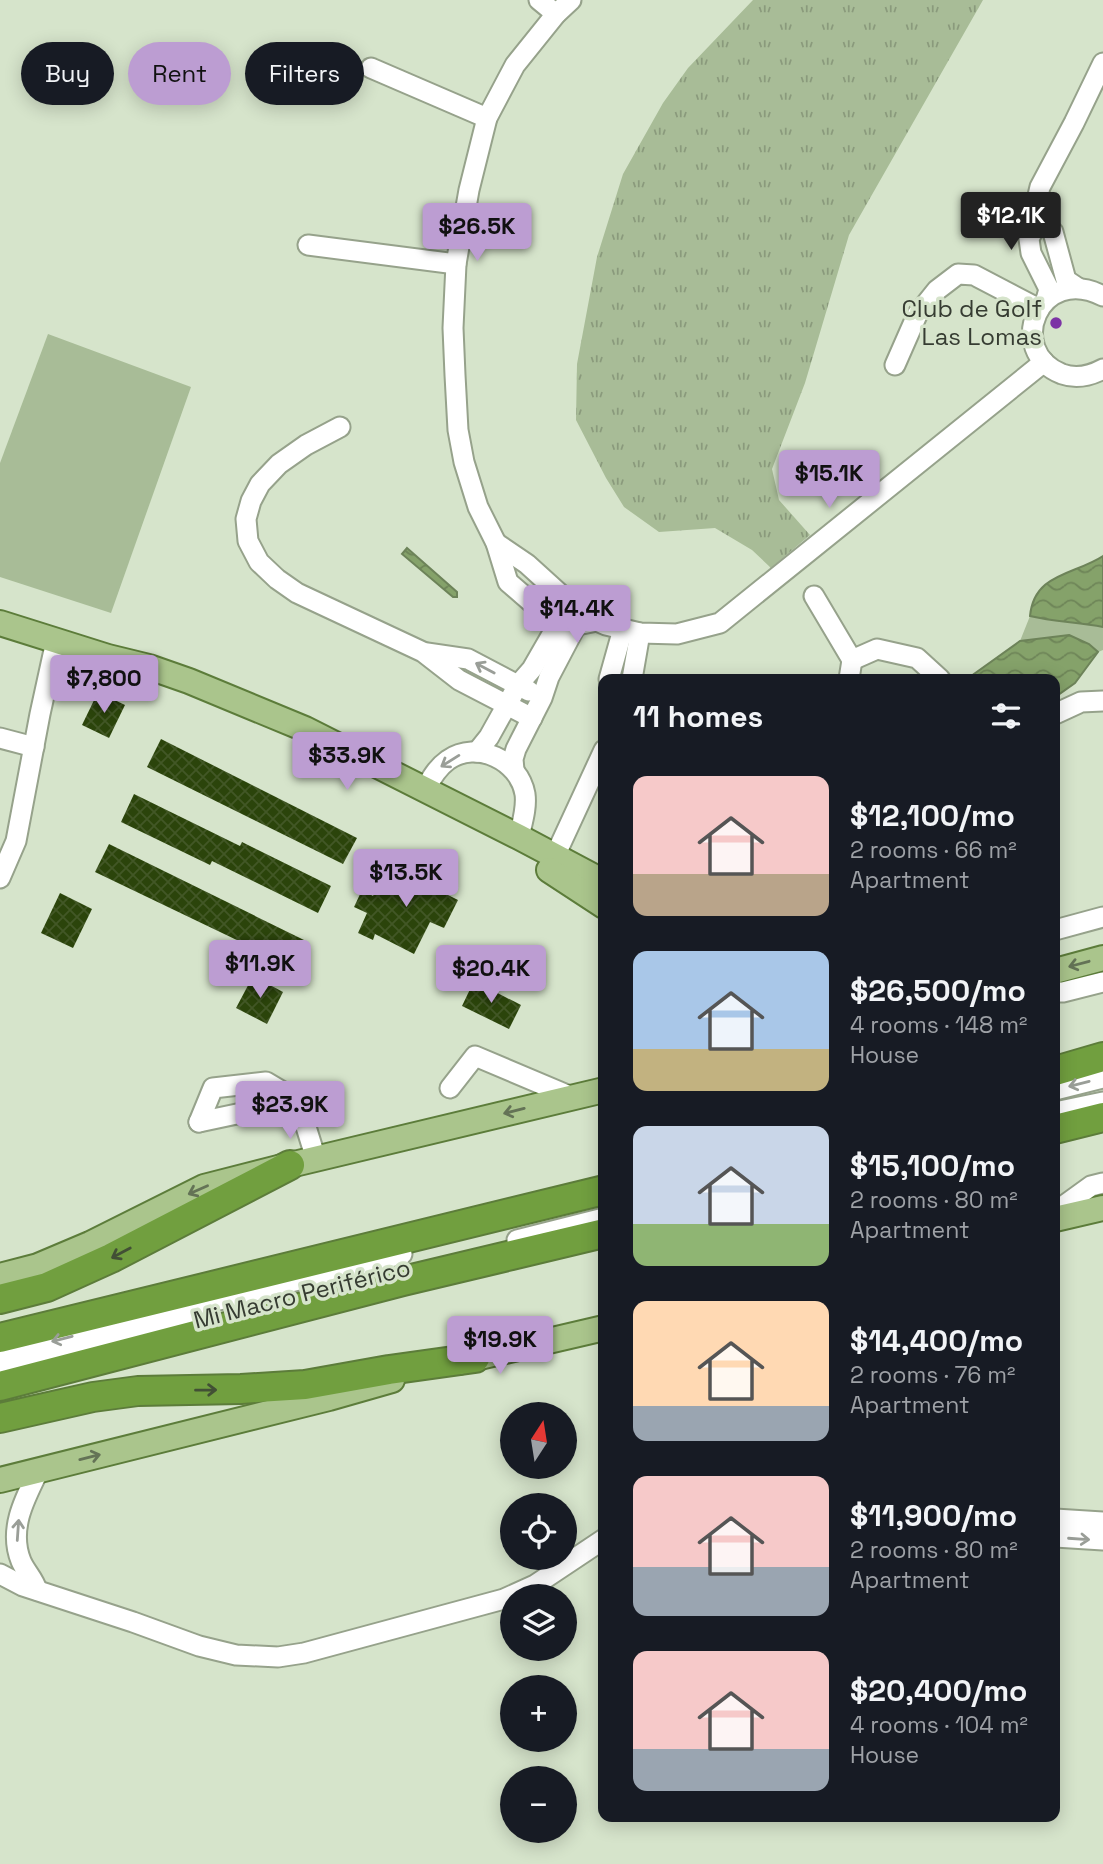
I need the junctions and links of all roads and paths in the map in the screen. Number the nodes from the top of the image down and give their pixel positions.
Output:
1 (538, 0) edge
2 (571, 0) edge
3 (556, 14) junction
4 (1103, 64) edge
5 (372, 68) dead end
6 (487, 118) junction
7 (1038, 220) junction
8 (307, 245) dead end
9 (456, 264) junction
10 (1078, 288) junction
11 (1103, 296) edge
12 (1042, 305) junction
13 (1044, 362) junction
14 (895, 365) dead end
15 (1099, 377) edge
16 (340, 426) dead end
17 (814, 597) dead end
18 (578, 615) junction
19 (0, 623) edge
20 (631, 631) junction
21 (56, 641) junction
22 (423, 652) junction
23 (108, 657) junction
24 (850, 670) edge
25 (611, 674) edge
26 (632, 674) edge
27 (934, 674) edge
28 (518, 685) junction
29 (542, 698) junction
30 (1103, 702) edge
31 (508, 705) junction
32 (1060, 712) edge
33 (532, 718) junction
34 (0, 738) edge
35 (34, 747) junction
36 (477, 752) junction
37 (598, 763) edge
38 (514, 770) junction
39 (425, 790) junction
40 (519, 837) junction
41 (555, 856) junction
42 (0, 878) edge
43 (598, 879) edge
44 (598, 902) edge
45 (1103, 918) edge
46 (1060, 929) edge
47 (1103, 958) edge
48 (1060, 970) edge
49 (1103, 982) edge
50 (1060, 992) edge
51 (1103, 1058) edge
52 (1060, 1070) edge
53 (1103, 1078) edge
54 (450, 1088) dead end
55 (1060, 1089) edge
56 (598, 1091) edge
57 (572, 1097) junction
58 (298, 1101) dead end
59 (1103, 1102) edge
60 (1060, 1111) edge
61 (1103, 1118) edge
62 (1060, 1128) edge
63 (303, 1162) junction
64 (1103, 1183) edge
65 (598, 1191) edge
66 (598, 1205) edge
67 (1060, 1208) edge
68 (1103, 1208) edge
69 (1060, 1218) edge
70 (598, 1220) edge
71 (598, 1234) edge
72 (0, 1276) edge
73 (0, 1299) edge
74 (598, 1329) edge
75 (0, 1338) edge
76 (0, 1355) edge
77 (475, 1357) junction
78 (0, 1371) edge
79 (0, 1386) edge
80 (0, 1418) edge
81 (39, 1470) junction
82 (0, 1480) edge
83 (1060, 1519) edge
84 (1103, 1522) edge
85 (1060, 1537) edge
86 (1103, 1540) edge
87 (598, 1543) edge
88 (0, 1574) edge
89 (37, 1590) junction

1 - 3 street
2 - 3 street
3 - 6 street
4 - 7 street
5 - 6 street
6 - 9 street
7 - 10 street
7 - 12 street
8 - 9 street
9 - 18 street
10 - 11 street
10 - 12 street
12 - 13 street
12 - 14 street
13 - 15 street
13 - 20 street
16 - 22 street
17 - 24 street
18 - 20 street
18 - 28 street
18 - 29 street
19 - 21 main road
20 - 25 street
20 - 26 street
21 - 23 main road
21 - 35 street
28 -> 22 street
22 - 31 street
23 - 39 main road
23 - 44 main road
24 - 27 street
28 - 29 street
28 - 31 street
29 - 33 street
30 - 32 street
31 - 33 street
31 - 36 street
33 - 38 street
34 - 35 street
35 - 42 street
36 - 38 street
36 -> 39 street
37 - 41 street
38 - 40 street
39 - 40 main road
40 - 41 main road
41 - 43 main road
45 - 46 street
47 -> 48 main road
49 - 50 street
51 - 52 highway
53 -> 55 street
54 - 57 street
56 - 57 main road
57 -> 63 main road
58 - 63 street
59 - 60 street
61 - 62 highway
63 -> 72 main road
63 -> 73 highway
64 - 67 street
65 - 75 highway
66 -> 76 street, Mi Macro Periférico
68 - 69 main road
70 - 78 street, Mi Macro Periférico
71 - 79 highway
74 - 77 main road
80 -> 77 highway
81 -> 77 main road
81 - 82 main road
89 -> 81 street
83 - 84 street
85 -> 86 street
87 - 89 street
88 - 89 street

